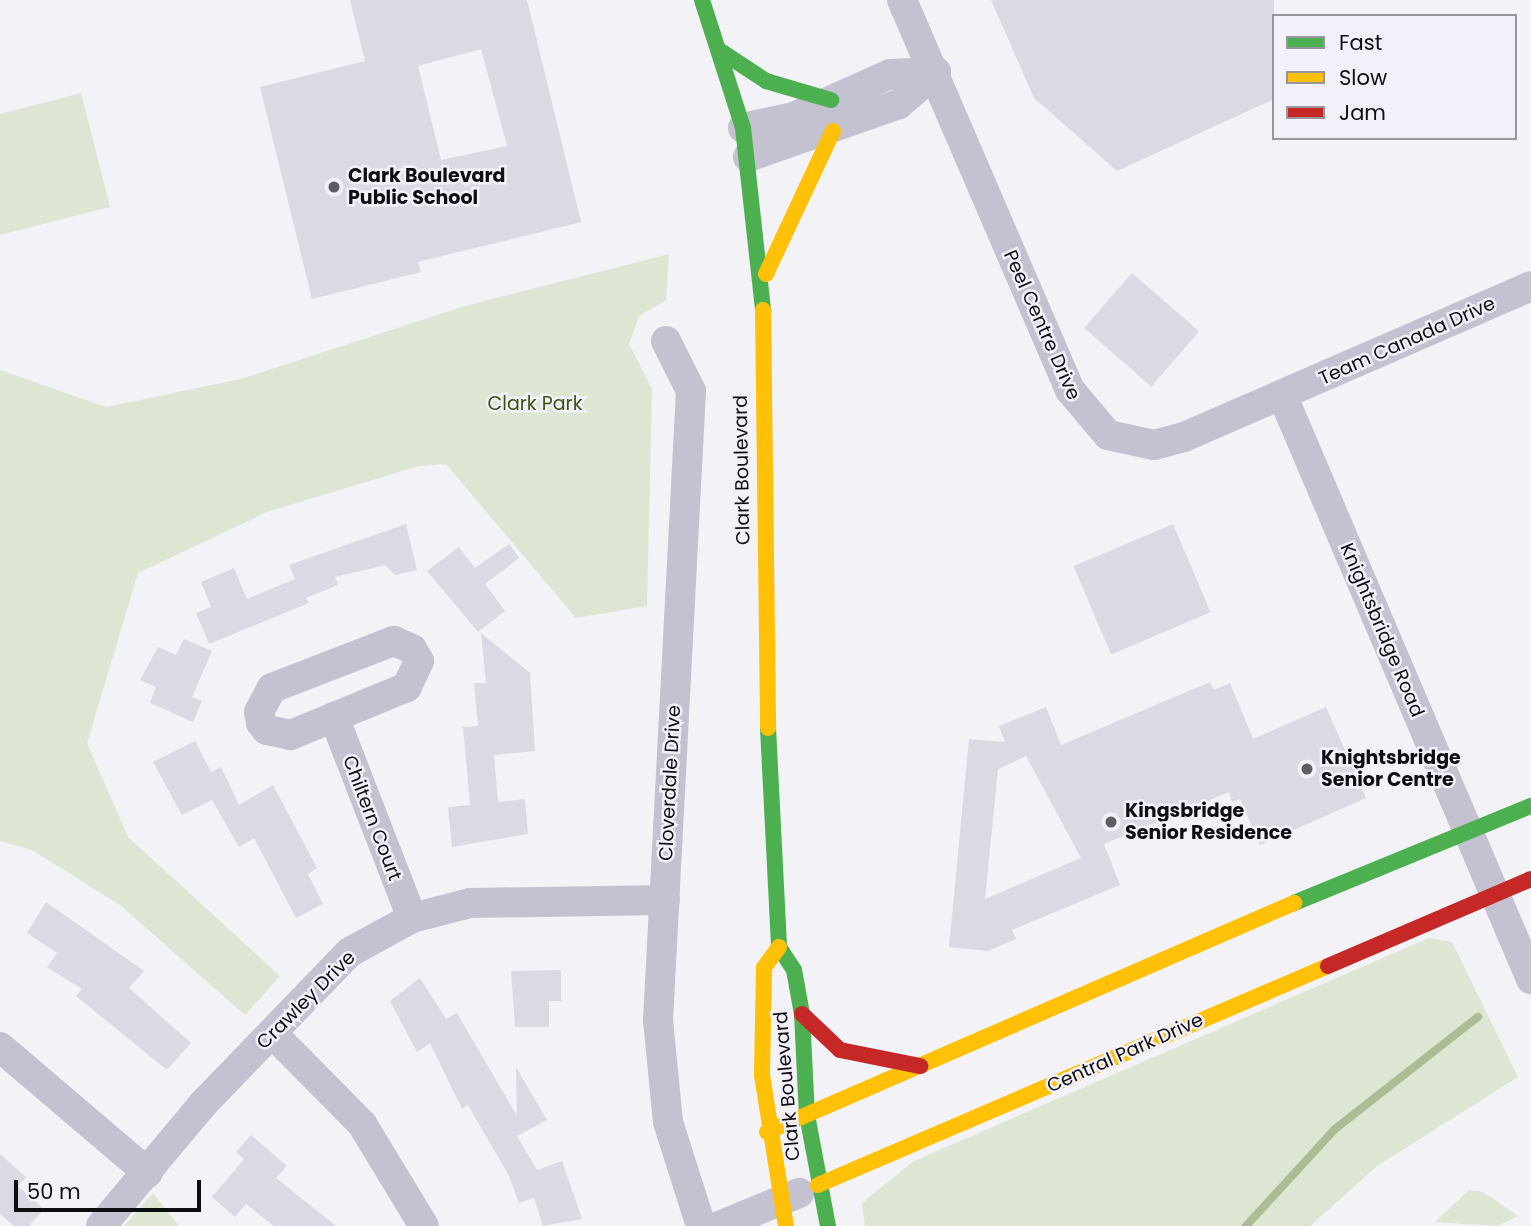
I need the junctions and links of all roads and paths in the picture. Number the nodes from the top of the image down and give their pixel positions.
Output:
1 (702, 0) edge
2 (902, 0) edge
3 (722, 52) junction
4 (936, 72) junction
5 (831, 100) junction
6 (743, 128) junction
7 (833, 131) junction
8 (748, 158) junction
9 (763, 283) junction
10 (1531, 286) edge
11 (666, 341) dead end
12 (1283, 397) junction
13 (334, 717) junction
14 (1531, 806) edge
15 (1470, 832) junction
16 (1531, 879) edge
17 (1494, 893) junction
18 (665, 900) junction
19 (412, 918) junction
20 (779, 947) junction
21 (1531, 979) edge
22 (802, 1014) junction
23 (272, 1032) junction
24 (0, 1047) edge
25 (922, 1066) junction
26 (807, 1115) junction
27 (767, 1132) junction
28 (148, 1173) junction
29 (818, 1185) junction
30 (783, 1214) edge
31 (101, 1226) edge
32 (424, 1226) edge
33 (701, 1226) edge
34 (719, 1226) edge
35 (828, 1226) edge

1 - 3 street, Clark Boulevard
2 - 4 street, Peel Centre Drive
3 - 5 street
3 - 6 street, Clark Boulevard
4 - 5 street
4 - 7 street
4 - 12 street, Peel Centre Drive
5 - 6 street
6 - 8 street, Clark Boulevard
7 - 8 street
7 - 9 street
8 - 9 street, Clark Boulevard
9 - 20 street, Clark Boulevard
10 - 12 street, Team Canada Drive
11 - 18 street, Cloverdale Drive
12 - 15 street, Knightsbridge Road
13 - 13 street
13 - 19 street, Chiltern Court
14 - 15 street
15 - 17 street, Knightsbridge Road
15 - 25 street
16 - 17 street, Central Park Drive
17 - 21 street, Knightsbridge Road
17 - 29 street, Central Park Drive
18 - 19 street, Crawley Drive
18 - 33 street, Cloverdale Drive
19 - 23 street, Crawley Drive
20 - 22 street, Clark Boulevard
20 - 27 street, Clark Boulevard
22 - 25 street
22 - 26 street, Clark Boulevard
23 - 28 street, Crawley Drive
23 - 32 street
24 - 28 street
25 - 26 street
26 - 27 street
26 - 29 street, Clark Boulevard
27 - 30 street, Clark Boulevard
28 - 31 street, Crawley Drive
29 - 30 street, Central Park Drive
29 - 35 street, Clark Boulevard
30 - 34 street, Central Park Drive

